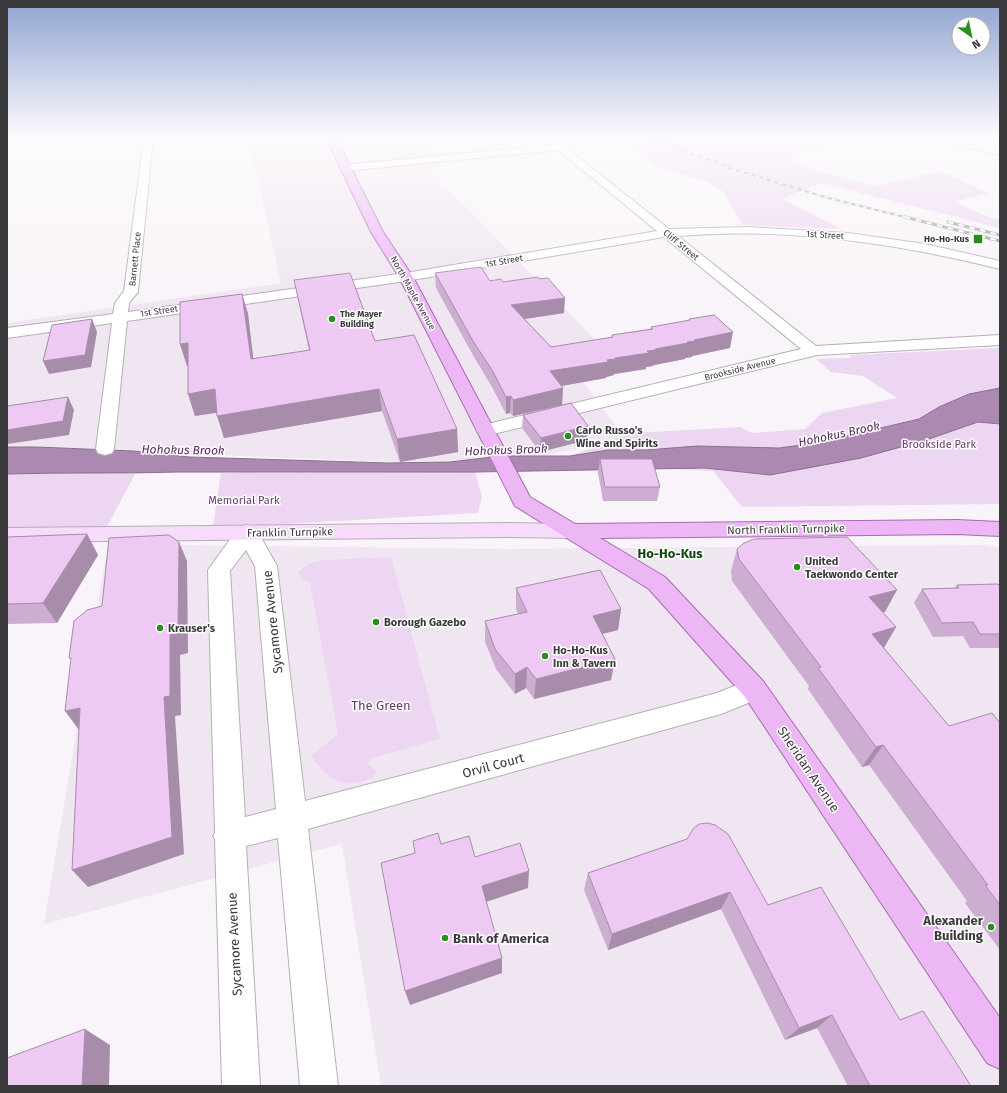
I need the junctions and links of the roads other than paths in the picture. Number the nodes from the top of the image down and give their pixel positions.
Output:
1 (142, 189) edge
2 (356, 189) edge
3 (612, 189) edge
4 (666, 233) junction
5 (1000, 265) edge
6 (406, 277) junction
7 (120, 316) junction
8 (7, 333) edge
9 (1000, 340) edge
10 (813, 351) junction
11 (485, 430) junction
12 (105, 449) dead end
13 (508, 476) joint
14 (1000, 529) edge
15 (573, 531) junction
16 (247, 532) junction
17 (7, 535) edge
18 (754, 689) junction
19 (292, 820) junction
20 (229, 836) junction
21 (1000, 1050) edge
22 (241, 1086) edge
23 (319, 1086) edge

1 - 7 street, Barnett Place
2 - 6 main road, North Maple Avenue
3 - 4 street, Cliff Street
4 - 5 street, 1st Street
4 - 6 street, 1st Street
4 - 10 street, Cliff Street
6 - 7 street, 1st Street
6 - 11 main road, North Maple Avenue
7 - 8 street, 1st Street
7 - 12 street, Barnett Place
9 - 10 street, Brookside Avenue
10 - 11 street, Brookside Avenue
11 - 13 main road, North Maple Avenue
13 - 15 main road, Sheridan Avenue
14 - 15 main road, North Franklin Turnpike
15 - 16 street, Franklin Turnpike
15 - 18 main road, Sheridan Avenue
16 - 17 street, Franklin Turnpike
16 - 19 street, Sycamore Avenue
16 - 20 street, Sycamore Avenue
18 - 19 street, Orvil Court
18 - 21 main road, Sheridan Avenue
19 - 20 street, Orvil Court
19 - 23 street, Sycamore Avenue
20 - 22 street, Sycamore Avenue

